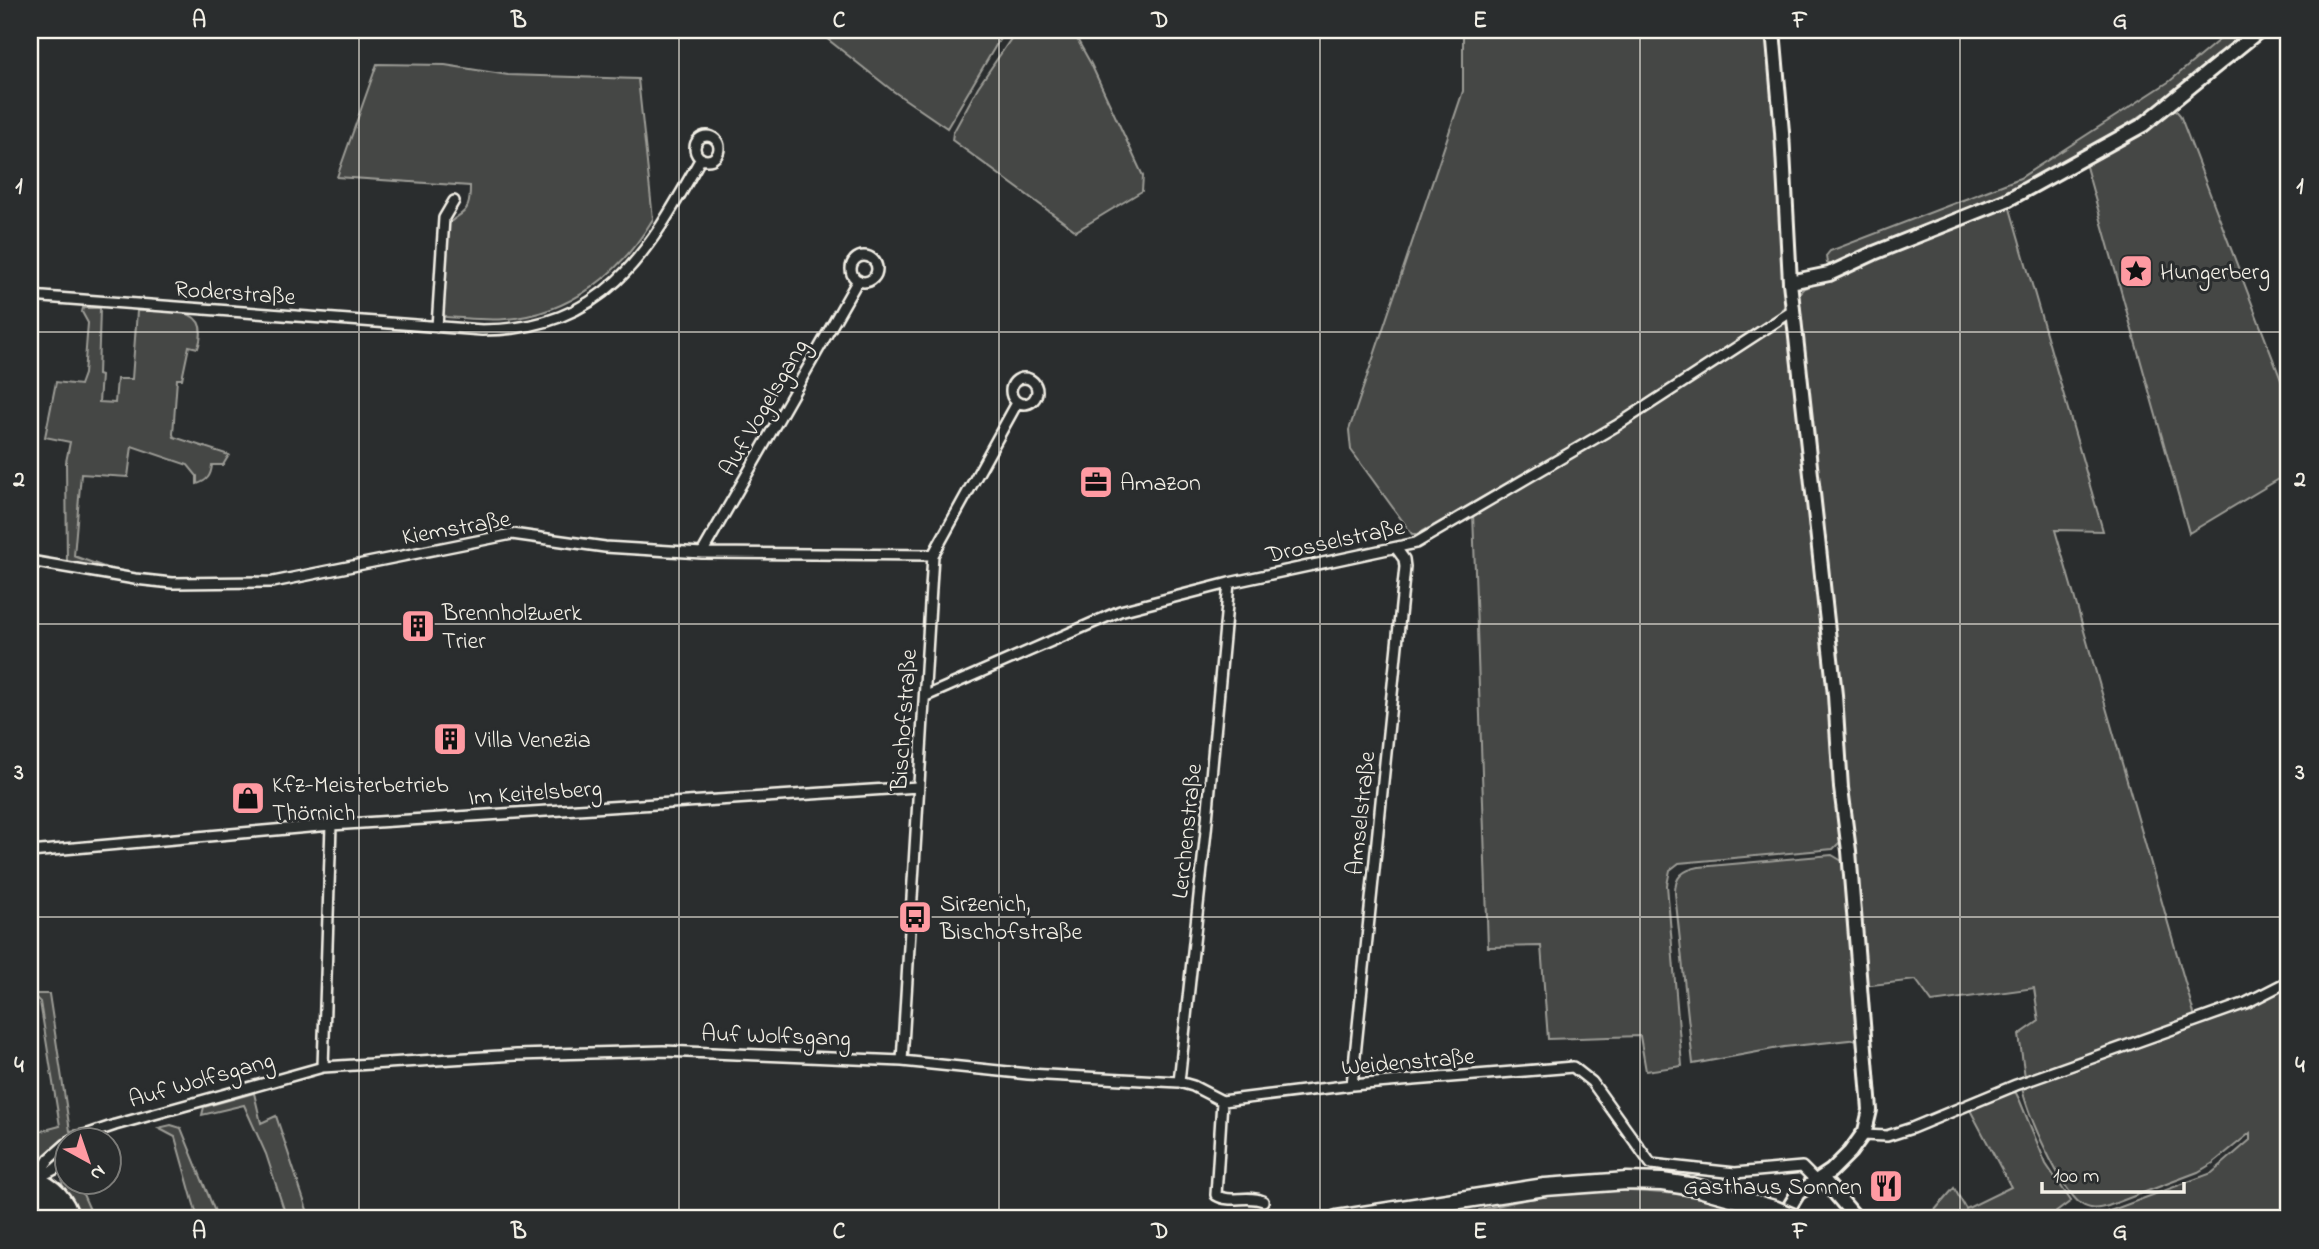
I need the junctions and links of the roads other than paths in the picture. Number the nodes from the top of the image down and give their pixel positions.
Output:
1 (1773, 30) edge
2 (2260, 30) edge
3 (701, 158) dead end
4 (454, 201) dead end
5 (858, 280) dead end
6 (1790, 282) junction
7 (30, 296) edge
8 (1794, 310) junction
9 (437, 327) junction
10 (1017, 403) dead end
11 (1396, 548) junction
12 (702, 553) junction
13 (933, 555) junction
14 (30, 561) edge
15 (1229, 583) junction
16 (926, 696) junction
17 (918, 787) junction
18 (331, 825) junction
19 (30, 852) edge
20 (2289, 981) edge
21 (901, 1062) junction
22 (323, 1067) junction
23 (1179, 1082) junction
24 (1352, 1085) junction
25 (1222, 1101) junction
26 (116, 1126) edge
27 (1862, 1135) junction
28 (52, 1156) edge
29 (52, 1170) edge
30 (32, 1178) edge
31 (1819, 1180) junction
32 (1263, 1201) dead end
33 (1787, 1216) edge
34 (56, 1219) edge
35 (71, 1219) edge
36 (1337, 1219) edge
37 (1857, 1219) edge

1 - 6 main road
2 - 6 main road
3 - 9 street, Roderstraße
4 - 9 street
5 - 12 street, Auf Vogelsgang
6 - 8 main road
7 - 9 street, Roderstraße
8 - 11 street, Drosselstraße
8 - 27 main road
10 - 13 street, Bischofstraße
11 - 15 street, Drosselstraße
11 - 24 street, Amselstraße
12 - 13 street, Kiemstraße
12 - 14 street, Kiemstraße
13 - 16 street, Bischofstraße
15 - 16 street, Drosselstraße
15 - 23 street, Lerchenstraße
16 - 17 street, Bischofstraße
17 - 18 street, Im Keitelsberg
17 - 21 street, Bischofstraße
18 - 19 street, Im Keitelsberg
18 - 22 street
20 - 27 street
21 - 22 street, Auf Wolfsgang
21 - 23 street, Auf Wolfsgang
22 - 26 street, Auf Wolfsgang
23 - 25 street, Auf Wolfsgang
24 - 25 street, Weidenstraße
24 - 31 street, Weidenstraße
25 - 32 street
27 - 31 main road
28 - 30 street
29 - 30 street
30 - 34 highway
30 - 35 highway
31 - 33 main road
31 - 37 main road
33 - 36 highway

